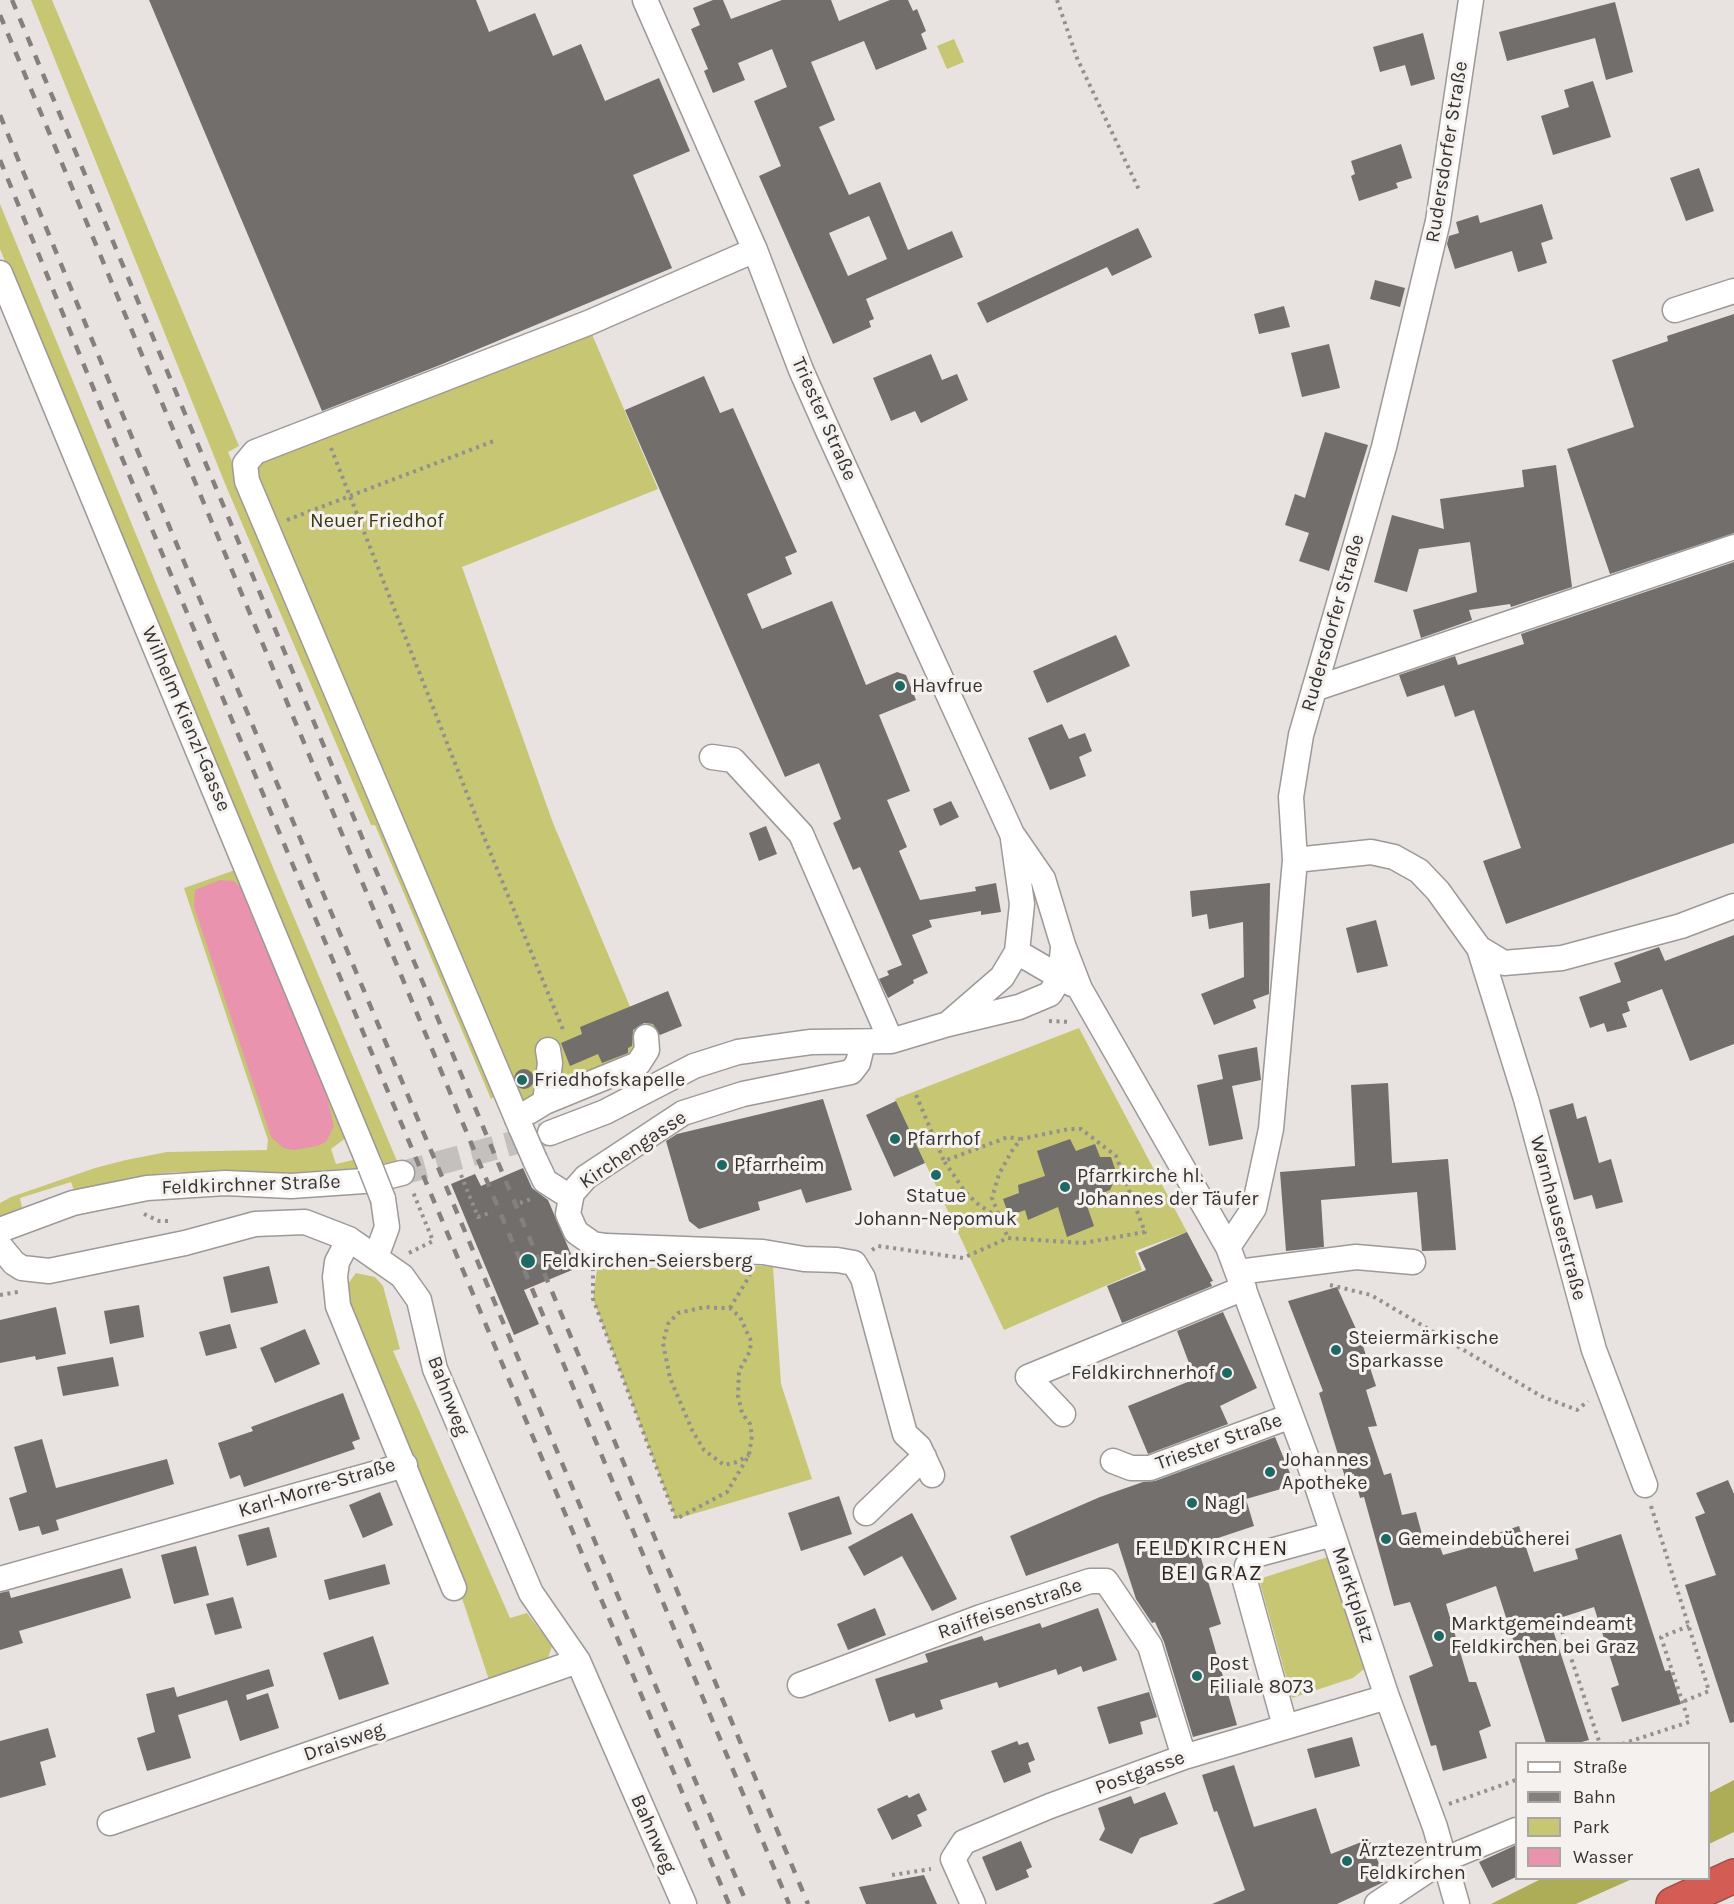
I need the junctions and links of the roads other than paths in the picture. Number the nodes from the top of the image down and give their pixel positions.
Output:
1 (645, 0) edge
2 (1471, 0) edge
3 (755, 250) junction
4 (0, 273) edge
5 (1734, 291) edge
6 (1675, 310) dead end
7 (1734, 547) edge
8 (1314, 689) junction
9 (712, 757) dead end
10 (1012, 834) junction
11 (1295, 860) junction
12 (1734, 906) edge
13 (1063, 945) junction
14 (1479, 948) junction
15 (1017, 952) junction
16 (1060, 977) junction
17 (1080, 989) junction
18 (948, 1024) junction
19 (646, 1037) dead end
20 (891, 1041) junction
21 (863, 1042) junction
22 (548, 1050) road end
23 (545, 1102) junction
24 (519, 1123) junction
25 (550, 1133) tunnel mouth
26 (386, 1181) junction
27 (570, 1197) junction
28 (0, 1230) edge
29 (349, 1239) junction
30 (0, 1246) edge
31 (1228, 1247) junction
32 (376, 1257) junction
33 (1413, 1263) dead end
34 (1241, 1280) junction
35 (1063, 1414) dead end
36 (1291, 1416) junction
37 (1113, 1461) dead end
38 (405, 1465) junction
39 (1645, 1485) road end
40 (1319, 1493) joint
41 (866, 1513) dead end
42 (1333, 1534) junction
43 (0, 1579) edge
44 (454, 1588) dead end
45 (578, 1661) junction
46 (800, 1685) dead end
47 (1387, 1697) junction
48 (1285, 1726) junction
49 (1184, 1757) junction
50 (110, 1823) dead end
51 (1515, 1830) edge
52 (1443, 1860) junction
53 (1734, 1876) edge
54 (684, 1904) edge
55 (973, 1904) edge
56 (1377, 1904) edge
57 (1458, 1904) edge
58 (1673, 1904) edge

1 - 3 street, Triester Straße
2 - 8 street, Rudersdorfer Straße
3 - 10 street, Triester Straße
3 - 24 street
4 - 26 street, Wilhelm Kienzl-Gasse
5 - 6 street
7 - 8 street
8 - 11 street, Rudersdorfer Straße
9 - 20 street
10 - 13 street, Triester Straße
10 - 15 street
11 - 14 street, Warnhauserstraße
11 - 31 street, Rudersdorfer Straße
12 - 14 street, Warnhauserstraße
13 - 16 street
13 - 17 street, Triester Straße
14 - 39 street, Warnhauserstraße
15 - 16 street
15 - 18 street
16 - 17 street
16 - 18 street
17 - 31 street, Triester Straße
18 - 20 street
19 - 23 street
20 - 21 street
21 - 25 street
21 - 27 street, Kirchengasse
22 - 23 street
23 - 24 street
24 - 27 street, bridge
26 - 28 street, Feldkirchner Straße
26 - 32 street, Wilhelm Kienzl-Gasse
27 - 41 street, Kirchengasse
29 - 30 street, Bahnweg
29 - 32 street, Bahnweg
29 - 38 street, Karl-Morre-Straße
31 - 34 street, Triester Straße
32 - 45 street, Bahnweg
33 - 34 street
34 - 35 street
34 - 36 street, Triester Straße
36 - 37 street, Triester Straße
36 - 40 street, Triester Straße
38 - 43 street, Karl-Morre-Straße
38 - 44 street
40 - 42 street, Marktplatz
42 - 47 street, Marktplatz
42 - 48 street
45 - 50 street, Draisweg
45 - 54 street, Bahnweg
46 - 49 street, Raiffeisenstraße
47 - 48 street, Postgasse
47 - 52 street
48 - 49 street, Postgasse
49 - 55 street, Postgasse
51 - 52 street
52 - 56 street
52 - 57 street
53 - 58 highway

